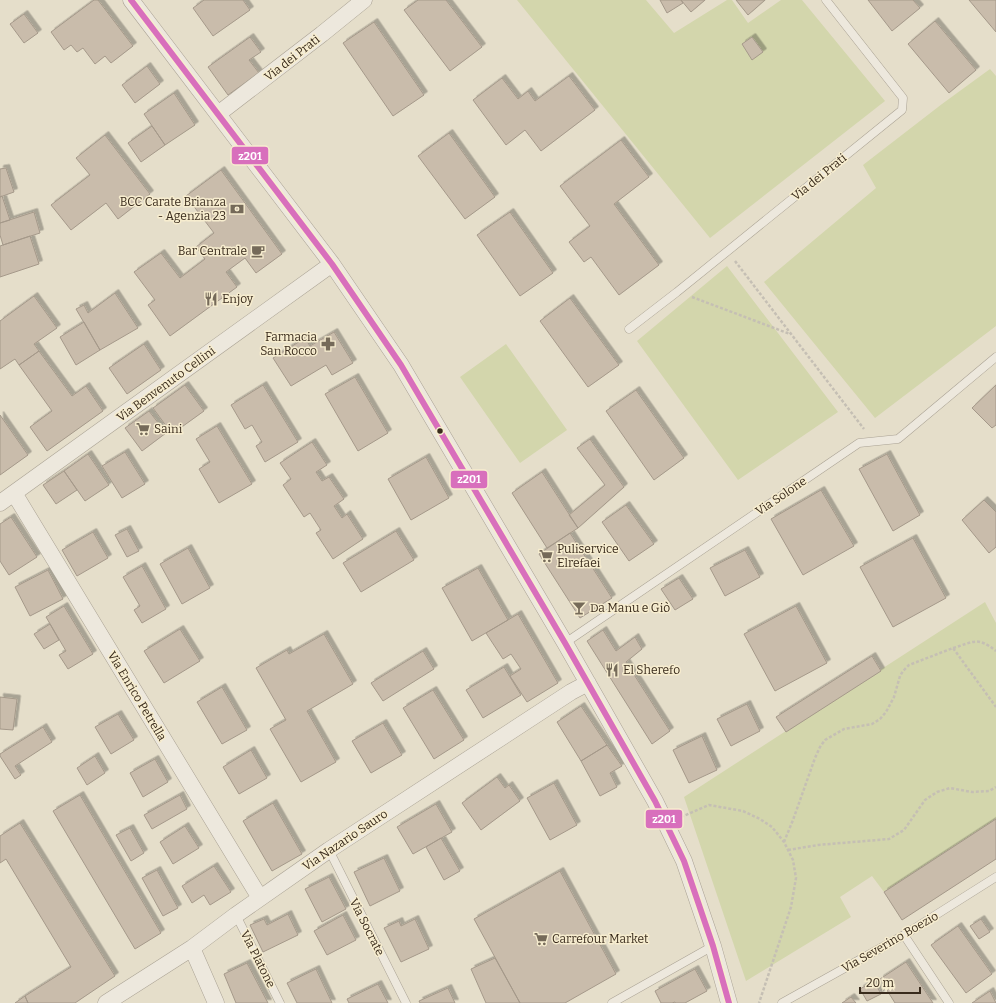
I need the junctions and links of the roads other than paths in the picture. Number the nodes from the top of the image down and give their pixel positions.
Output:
1 (131, 0) edge
2 (364, 0) edge
3 (826, 0) edge
4 (218, 114) junction
5 (332, 264) junction
6 (629, 329) dead end
7 (996, 357) edge
8 (14, 493) junction
9 (0, 503) edge
10 (564, 643) junction
11 (588, 683) junction
12 (329, 850) junction
13 (996, 877) edge
14 (260, 898) junction
15 (236, 916) junction
16 (904, 935) junction
17 (713, 946) junction
18 (192, 948) junction
19 (794, 1000) edge
20 (106, 1003) edge
21 (216, 1003) edge
22 (280, 1003) edge
23 (406, 1003) edge
24 (612, 1003) edge
25 (729, 1003) edge
26 (782, 1003) edge
27 (949, 1003) edge

1 - 4 street
2 - 4 street, Via dei Prati
3 - 6 lane, Via dei Prati
4 - 5 street
5 - 8 street, Via Benvenuto Cellini
5 - 10 street
7 - 10 lane, Via Solone
8 - 9 street, Via Benvenuto Cellini
8 - 14 street, Via Enrico Petrella
10 - 11 street
11 - 12 street, Via Nazario Sauro
11 - 17 street
12 - 14 street, Via Nazario Sauro
12 - 23 lane, Via Socrate
13 - 16 lane, Via Severino Boezio
14 - 15 street, Via Nazario Sauro
15 - 18 street, Via Nazario Sauro
15 - 22 lane, Via Platone
16 - 19 lane, Via Severino Boezio
16 - 27 lane
17 - 24 lane
17 - 25 street
18 - 20 street, Via Nazario Sauro
18 - 21 street
19 - 26 lane, Via Severino Boezio

